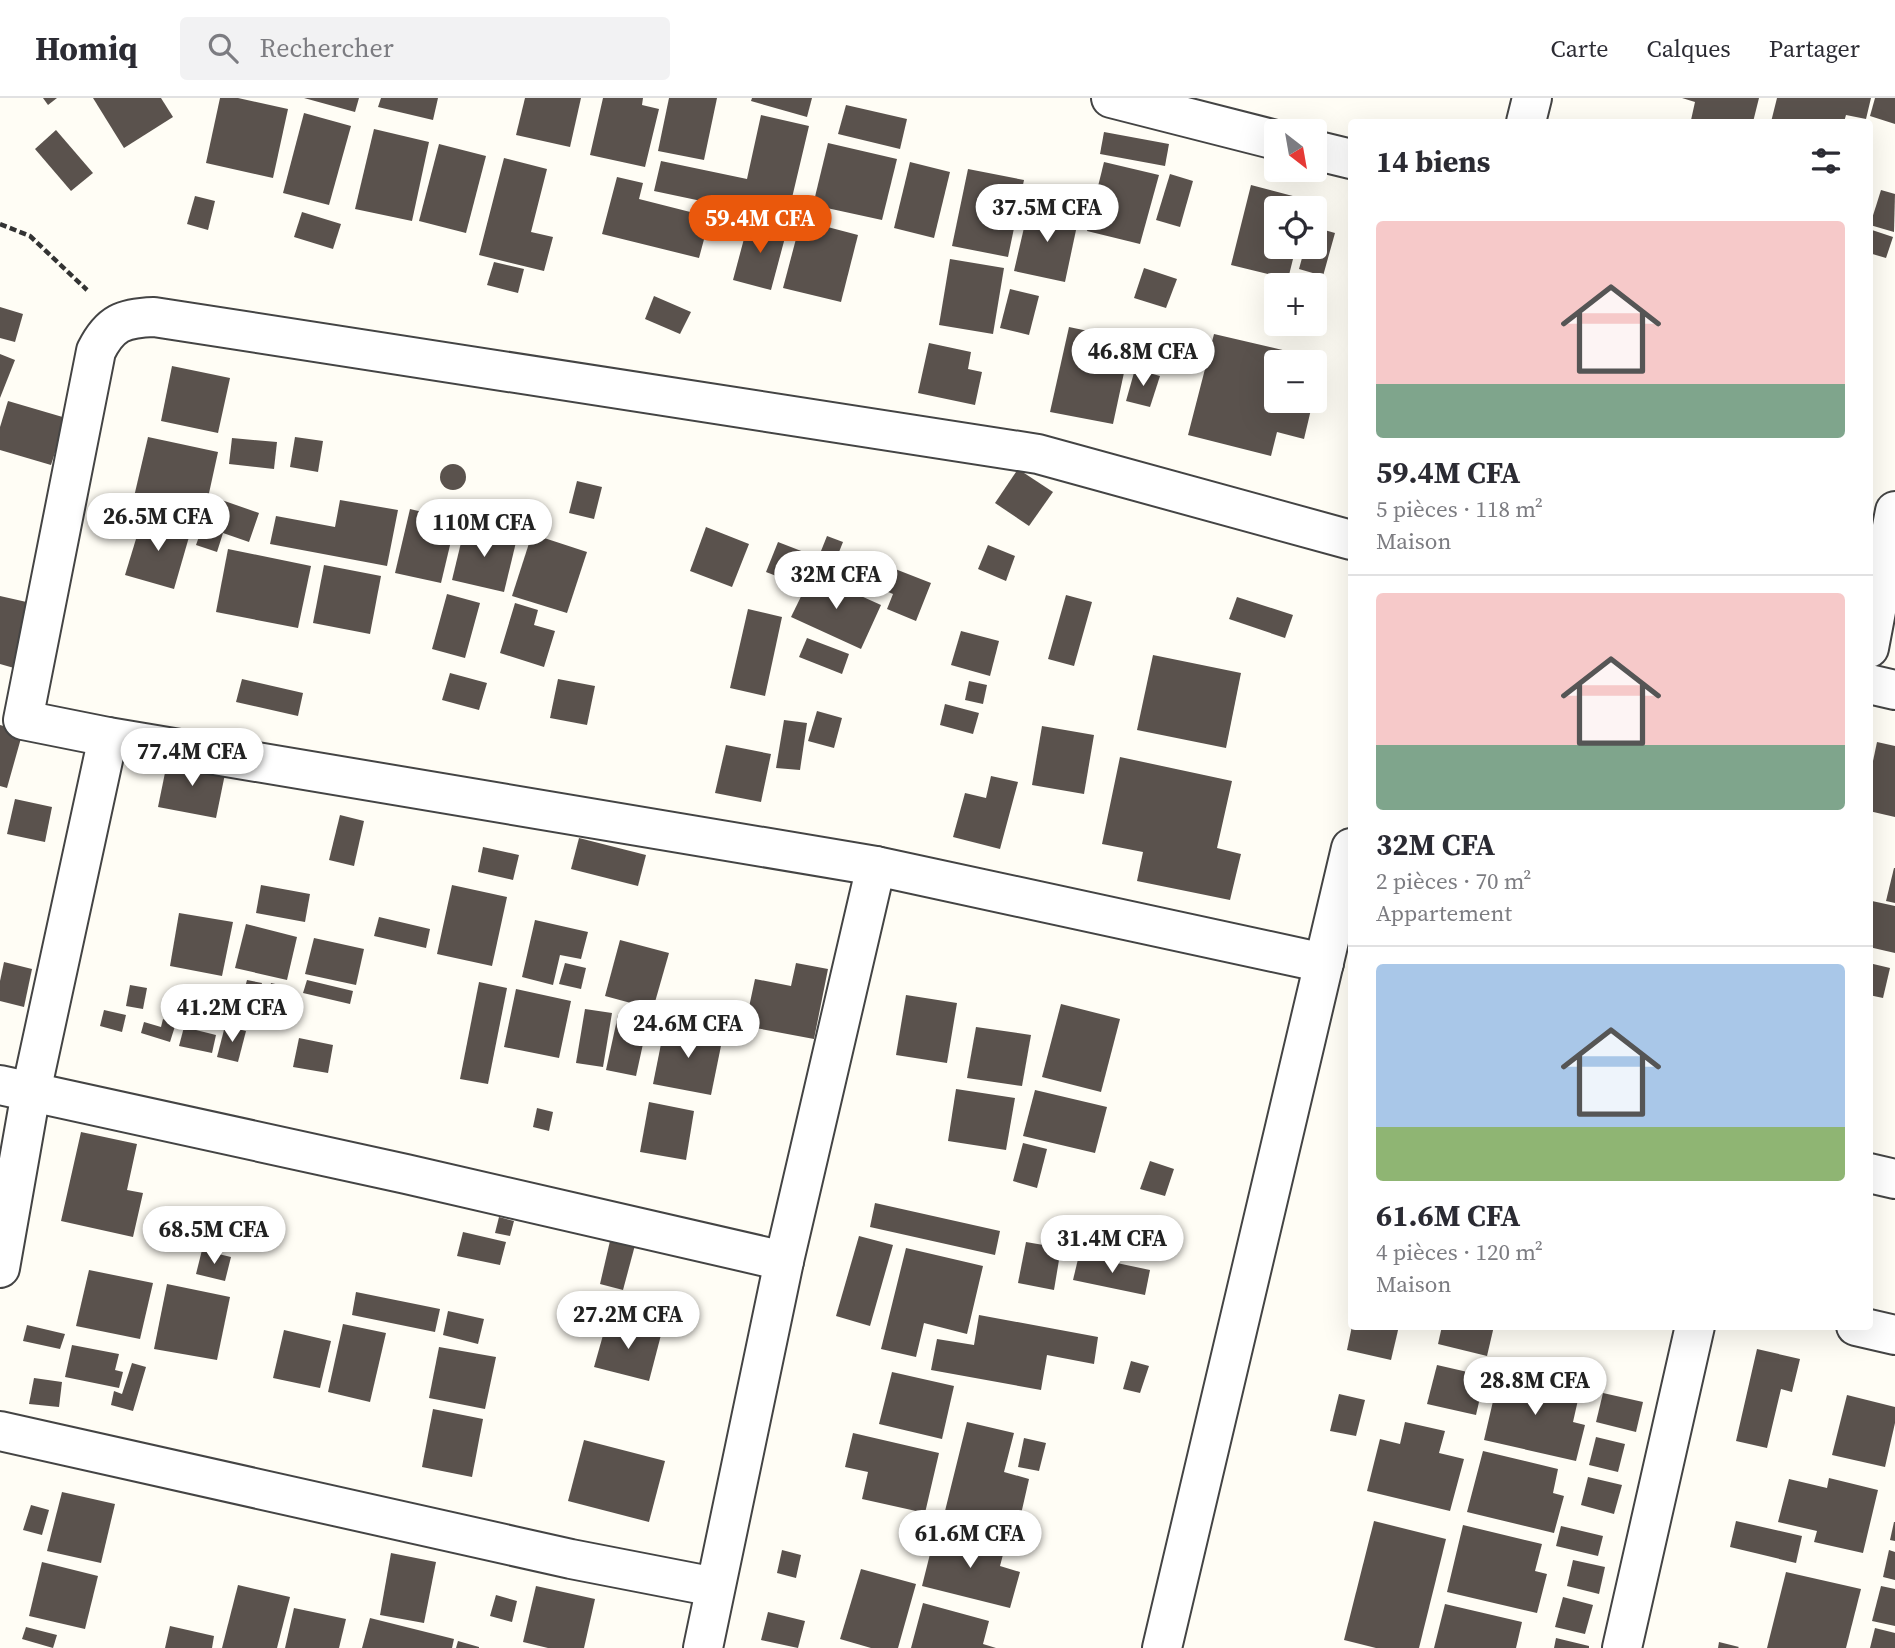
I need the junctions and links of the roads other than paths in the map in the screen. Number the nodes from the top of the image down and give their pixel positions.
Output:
1 (1111, 98) edge
2 (1532, 98) edge
3 (1526, 119) edge
4 (1264, 137) edge
5 (1327, 153) edge
6 (1348, 158) edge
7 (1895, 511) edge
8 (1348, 539) edge
9 (1873, 627) edge
10 (1873, 685) edge
11 (1895, 690) edge
12 (108, 737) junction
13 (1348, 861) edge
14 (876, 866) junction
15 (1324, 963) junction
16 (15, 1088) edge
17 (1873, 1174) edge
18 (1895, 1179) edge
19 (784, 1261) junction
20 (0, 1268) edge
21 (1694, 1330) edge
22 (1873, 1330) edge
23 (1895, 1335) edge
24 (0, 1431) edge
25 (715, 1587) junction
26 (703, 1648) edge
27 (1162, 1648) edge
28 (1622, 1648) edge

1 - 4 street
2 - 3 street
5 - 6 street
7 - 9 street
8 - 12 street
10 - 11 street
12 - 14 street
12 - 16 street
13 - 15 street
14 - 15 street
14 - 19 street
15 - 27 street
16 - 19 street
16 - 20 street
17 - 18 street
19 - 25 street
21 - 28 street
22 - 23 street
24 - 25 street
25 - 26 street

